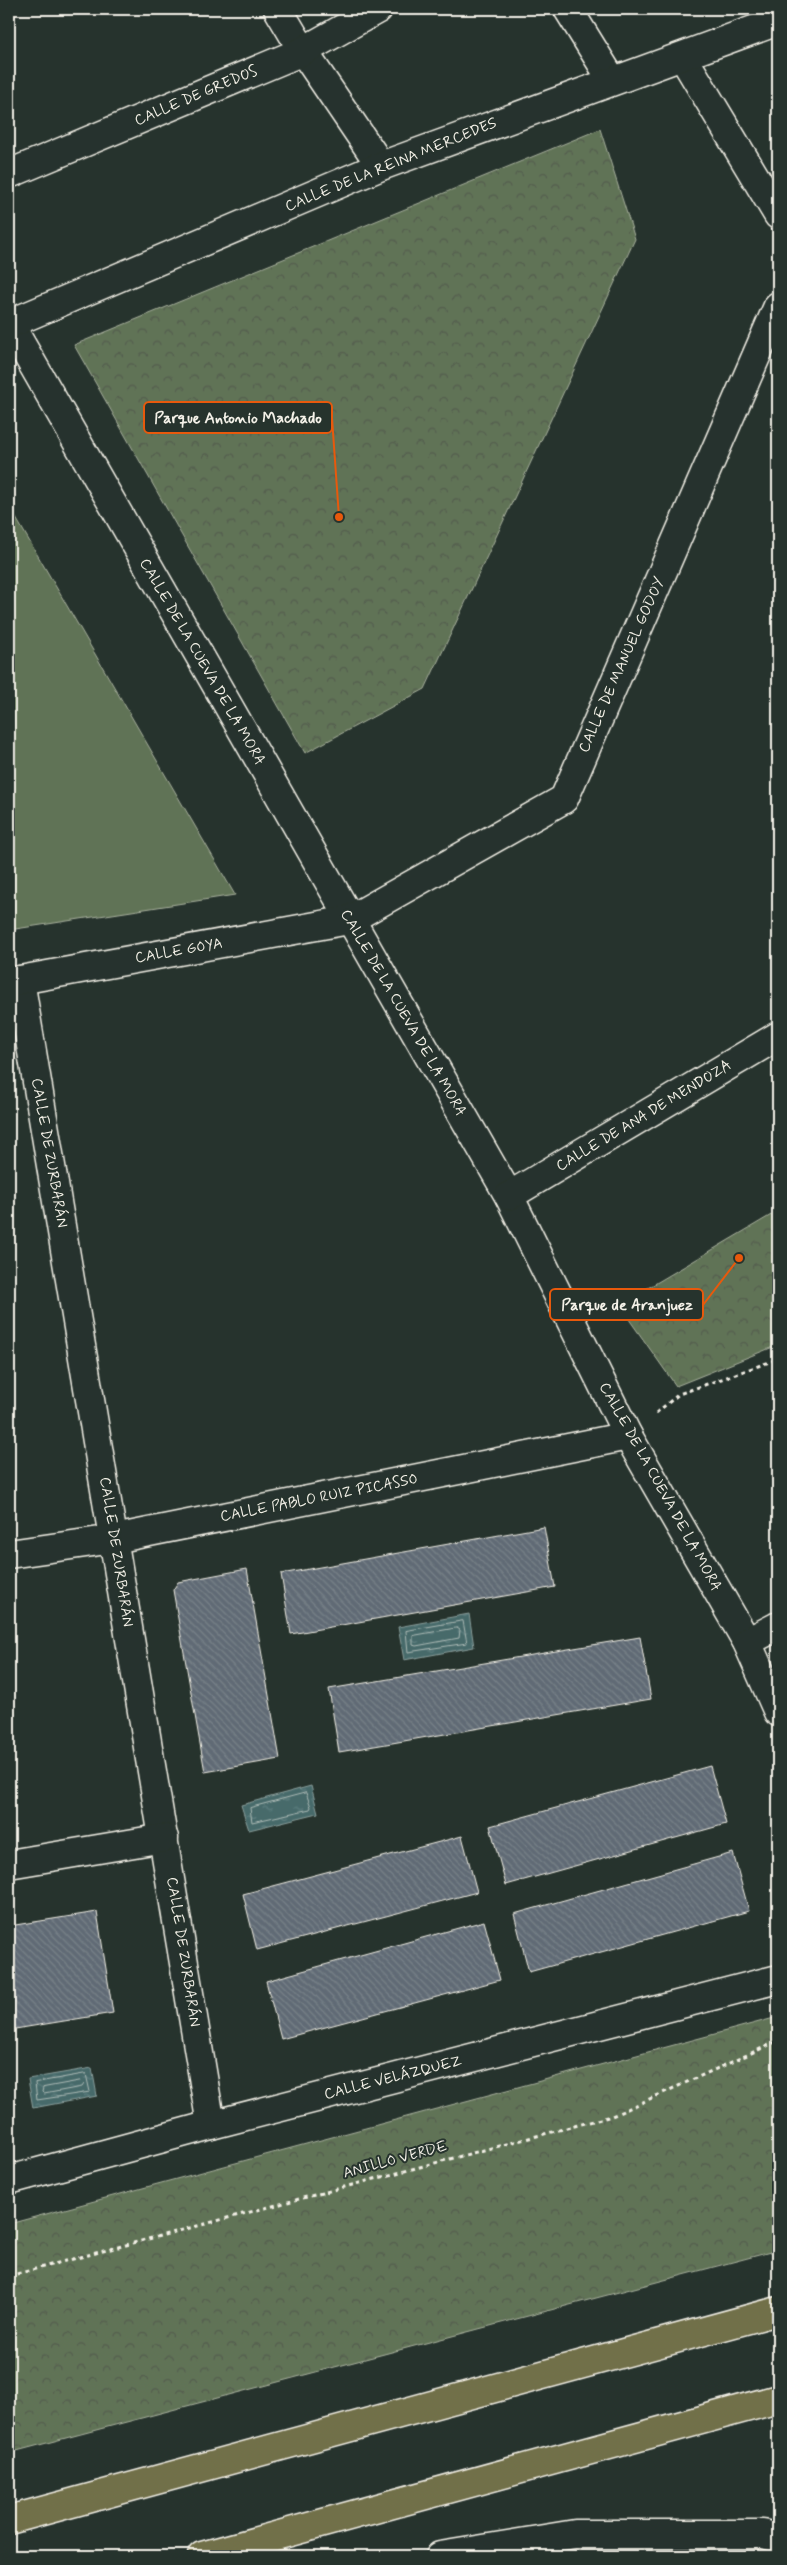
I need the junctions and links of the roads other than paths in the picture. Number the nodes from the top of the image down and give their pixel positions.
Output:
1 (278, 9) edge
2 (378, 9) edge
3 (568, 9) edge
4 (778, 20) edge
5 (303, 51) junction
6 (683, 57) junction
7 (612, 80) junction
8 (381, 166) junction
9 (9, 174) edge
10 (778, 215) edge
11 (778, 306) edge
12 (9, 324) edge
13 (349, 920) junction
14 (14, 981) edge
15 (778, 1036) edge
16 (509, 1196) junction
17 (628, 1436) junction
18 (114, 1539) junction
19 (9, 1554) edge
20 (778, 1626) edge
21 (747, 1642) junction
22 (778, 1712) edge
23 (164, 1838) junction
24 (9, 1864) edge
25 (778, 1979) edge
26 (212, 2124) junction
27 (9, 2180) edge
28 (778, 2312) edge
29 (778, 2399) edge
30 (9, 2520) edge
31 (778, 2538) edge
32 (202, 2556) edge
33 (440, 2556) edge

1 - 5 street
2 - 5 street, CALLE DE GREDOS
3 - 7 street
4 - 6 street, CALLE DE LA REINA MERCEDES
5 - 8 street
5 - 9 street, CALLE DE GREDOS
6 - 7 street, CALLE DE LA REINA MERCEDES
6 - 10 street
7 - 8 street, CALLE DE LA REINA MERCEDES
8 - 12 street, CALLE DE LA REINA MERCEDES
11 - 13 street, CALLE DE MANUEL GODOY
12 - 13 street, CALLE DE LA CUEVA DE LA MORA
13 - 14 street, CALLE GOYA
13 - 16 street, CALLE DE LA CUEVA DE LA MORA
14 - 18 street, CALLE DE ZURBARÁN
15 - 16 street, CALLE DE ANA DE MENDOZA
16 - 17 street, CALLE DE LA CUEVA DE LA MORA
17 - 18 street, CALLE PABLO RUIZ PICASSO
17 - 21 street, CALLE DE LA CUEVA DE LA MORA
18 - 19 street, CALLE PABLO RUIZ PICASSO
18 - 23 street, CALLE DE ZURBARÁN
20 - 21 street
21 - 22 street, CALLE DE LA CUEVA DE LA MORA
23 - 24 street
23 - 26 street, CALLE DE ZURBARÁN
25 - 26 street, CALLE VELÁZQUEZ
26 - 27 street, CALLE VELÁZQUEZ
28 - 30 main road
29 - 32 main road
31 - 33 street

